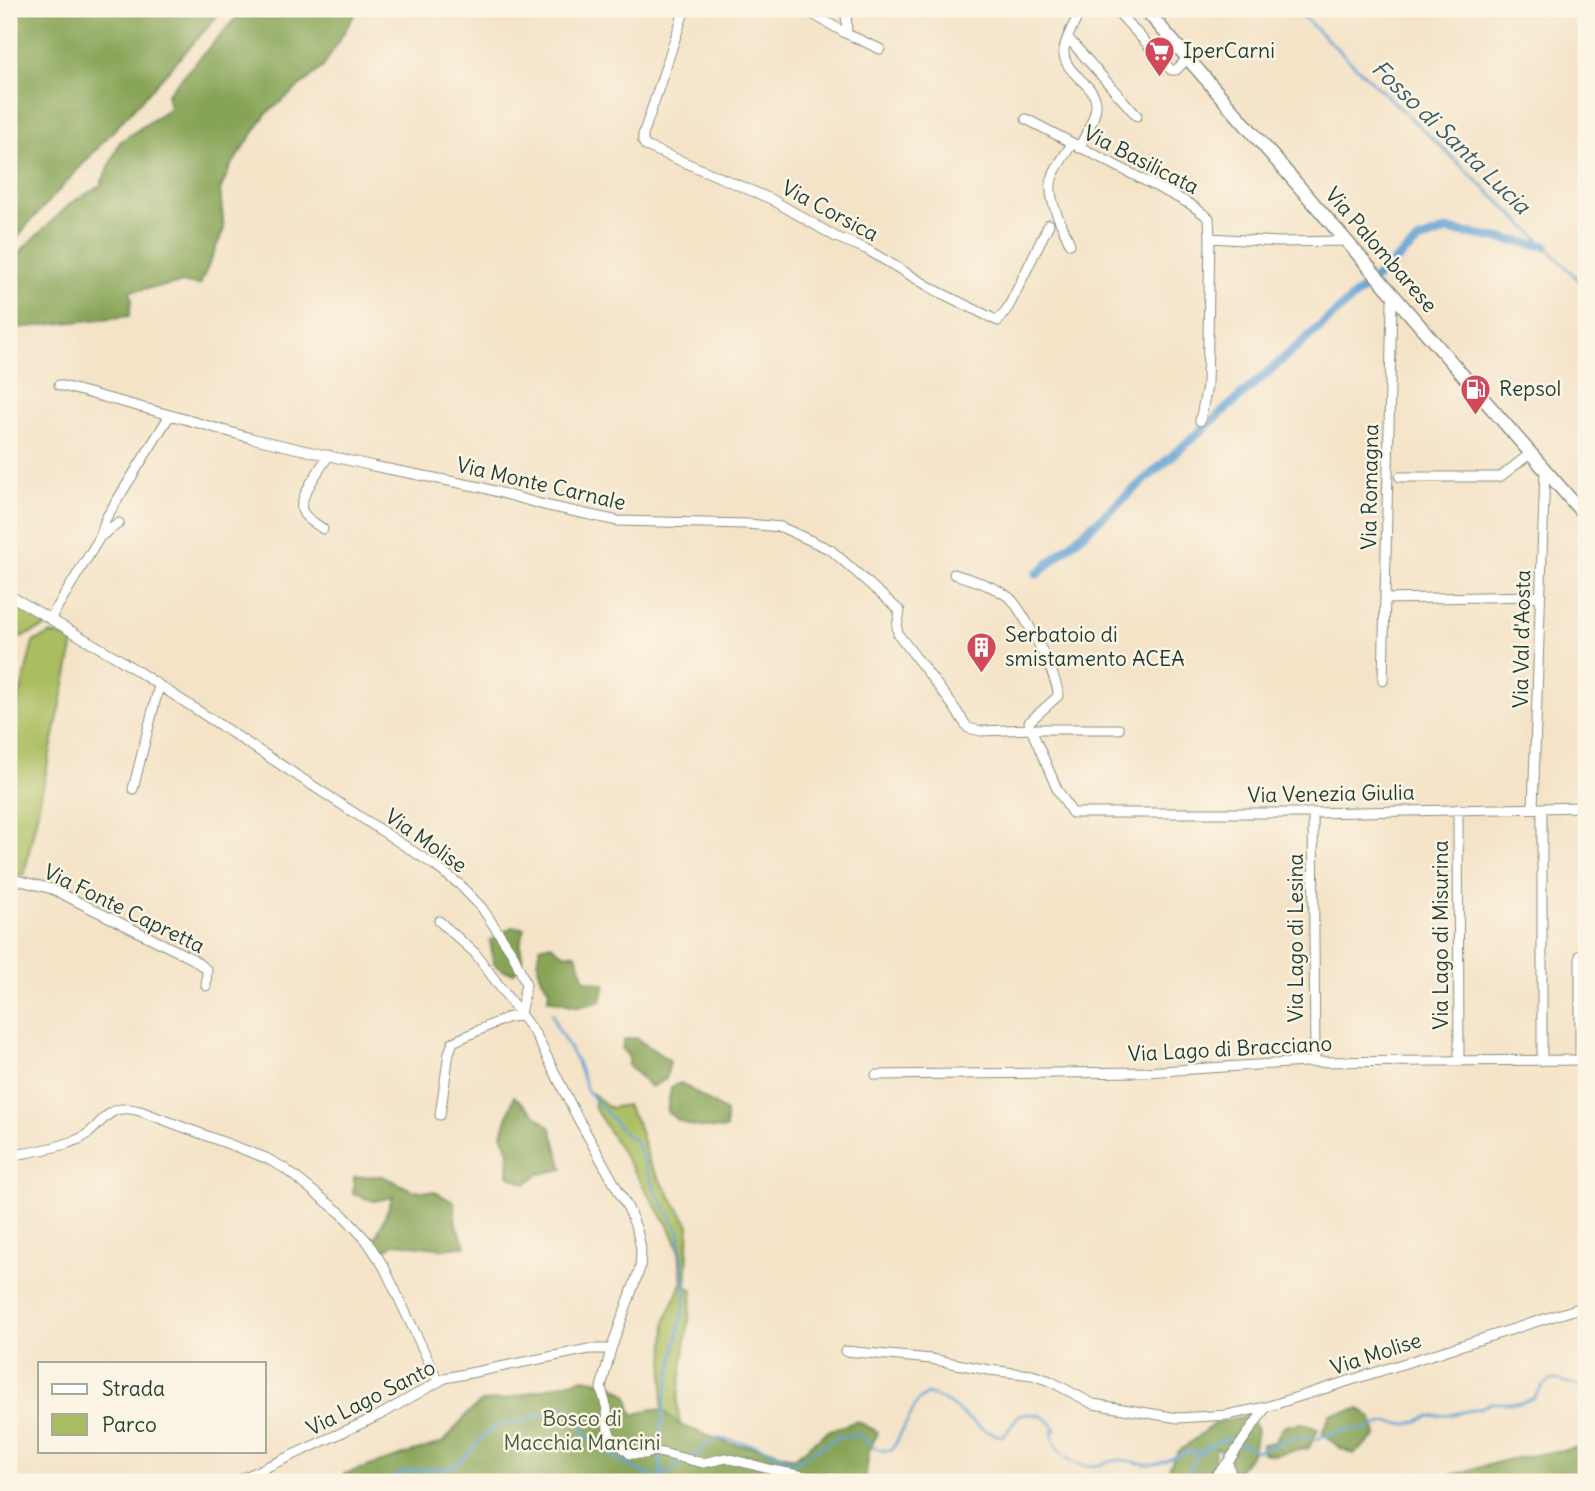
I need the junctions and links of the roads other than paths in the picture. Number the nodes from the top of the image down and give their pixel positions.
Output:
1 (685, 9) edge
2 (804, 9) edge
3 (846, 9) edge
4 (1082, 9) edge
5 (1115, 9) edge
6 (1145, 9) edge
7 (847, 34) junction
8 (1068, 38) junction
9 (880, 49) dead end
10 (1188, 58) junction
11 (1137, 116) dead end
12 (1026, 119) dead end
13 (1076, 146) junction
14 (1049, 224) dead end
15 (1210, 238) junction
16 (1348, 241) junction
17 (1070, 244) dead end
18 (1397, 297) junction
19 (59, 385) dead end
20 (170, 415) junction
21 (1200, 421) dead end
22 (1531, 453) junction
23 (329, 455) junction
24 (1545, 470) junction
25 (1400, 477) dead end
26 (1586, 517) edge
27 (120, 523) dead end
28 (323, 529) dead end
29 (100, 537) junction
30 (954, 574) dead end
31 (9, 594) edge
32 (1540, 596) junction
33 (1385, 599) junction
34 (50, 619) junction
35 (1383, 681) dead end
36 (159, 686) junction
37 (1030, 725) junction
38 (1119, 729) dead end
39 (133, 789) dead end
40 (1586, 807) edge
41 (1537, 808) junction
42 (1458, 809) junction
43 (1313, 813) junction
44 (9, 878) edge
45 (439, 921) dead end
46 (1580, 955) dead end
47 (206, 986) dead end
48 (521, 1014) junction
49 (1583, 1060) edge
50 (1315, 1061) junction
51 (1459, 1061) junction
52 (1542, 1061) junction
53 (876, 1075) dead end
54 (440, 1115) dead end
55 (9, 1156) edge
56 (1586, 1306) edge
57 (611, 1349) junction
58 (845, 1351) dead end
59 (438, 1381) junction
60 (1266, 1407) junction
61 (1228, 1462) junction
62 (234, 1482) edge
63 (846, 1482) edge
64 (1210, 1482) edge
65 (1233, 1482) edge

1 - 14 street, Via Corsica
2 - 7 street
3 - 7 street
4 - 8 street
5 - 10 street
6 - 10 main road, Via Palombarese
7 - 9 street
8 - 11 street
8 - 13 street
10 - 16 main road, Via Palombarese
12 - 13 street, Via Basilicata
13 - 15 street, Via Basilicata
13 - 17 street
15 - 16 street
15 - 21 street
16 - 18 main road, Via Palombarese
18 - 22 main road, Via Palombarese
18 - 33 street, Via Romagna
19 - 20 street, Via Monte Carnale
20 - 23 street, Via Monte Carnale
20 - 29 street
22 - 24 main road, Via Palombarese
22 - 25 street
23 - 28 street
23 - 37 street, Via Monte Carnale
24 - 26 main road, Via Palombarese
24 - 32 street, Via Val d'Aosta
27 - 29 street
29 - 34 street
30 - 37 street
31 - 34 street, Via Molise
32 - 33 street
32 - 41 street, Via Val d'Aosta
33 - 35 street, Via Romagna
34 - 36 street, Via Molise
36 - 39 street
36 - 48 street, Via Molise
37 - 38 street
37 - 43 street, Via Venezia Giulia
40 - 41 street, Via Venezia Giulia
41 - 42 street, Via Venezia Giulia
41 - 52 street, Via Val d'Aosta
42 - 43 street, Via Venezia Giulia
42 - 51 street, Via Lago di Misurina
43 - 50 street, Via Lago di Lesina
44 - 47 street, Via Fonte Capretta
45 - 48 street
46 - 49 street
48 - 54 street
48 - 57 street
49 - 52 street, Via Lago di Bracciano
50 - 51 street, Via Lago di Bracciano
50 - 53 street, Via Lago di Bracciano
51 - 52 street, Via Lago di Bracciano
55 - 59 street
56 - 60 street, Via Molise
57 - 59 street, Via Lago Santo
57 - 63 street
58 - 60 street, Via Molise
59 - 62 street, Via Lago Santo
60 - 61 street
61 - 64 street
61 - 65 street

